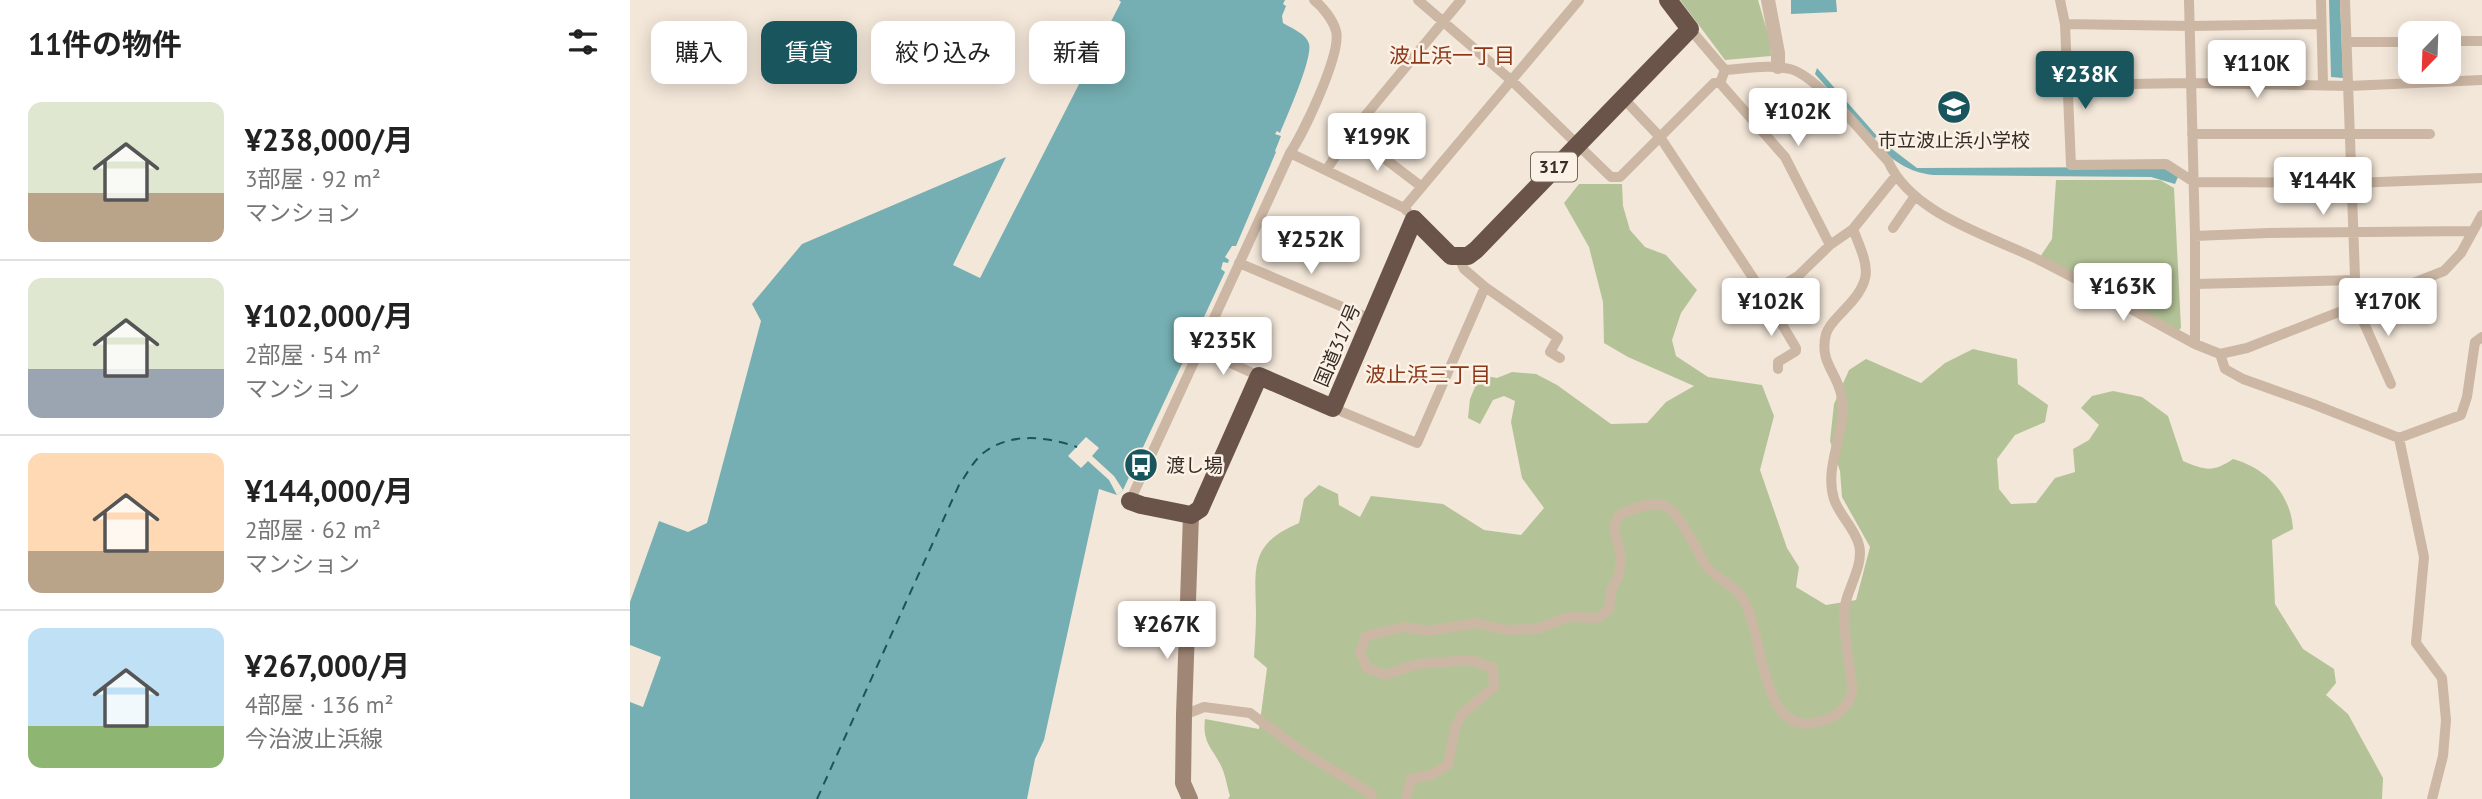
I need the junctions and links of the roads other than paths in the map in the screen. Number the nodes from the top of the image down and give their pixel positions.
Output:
1 (1314, 0) edge
2 (1418, 0) edge
3 (1461, 0) edge
4 (1579, 0) edge
5 (1668, 0) edge
6 (1768, 0) edge
7 (2060, 0) edge
8 (2189, 0) edge
9 (2321, 0) edge
10 (2346, 0) edge
11 (1443, 21) junction
12 (2065, 24) junction
13 (2321, 24) junction
14 (2190, 26) junction
15 (1690, 29) junction
16 (2461, 41) edge
17 (2482, 41) edge
18 (2398, 42) edge
19 (2347, 43) junction
20 (1778, 67) junction
21 (1725, 70) junction
22 (2482, 80) edge
23 (1512, 81) junction
24 (1720, 83) junction
25 (2190, 83) junction
26 (2323, 84) junction
27 (2069, 85) junction
28 (2349, 86) junction
29 (1623, 97) junction
30 (1350, 133) junction
31 (2192, 134) junction
32 (2430, 134) dead end
33 (2351, 135) junction
34 (1660, 137) junction
35 (1577, 144) junction
36 (1290, 153) junction
37 (1326, 169) junction
38 (1895, 177) junction
39 (2482, 178) edge
40 (2194, 182) junction
41 (2353, 183) junction
42 (1422, 187) junction
43 (1915, 196) junction
44 (1409, 213) junction
45 (2482, 215) edge
46 (1893, 228) dead end
47 (1853, 229) junction
48 (2473, 231) junction
49 (2354, 232) junction
50 (2195, 236) junction
51 (1830, 245) junction
52 (1459, 257) junction
53 (1239, 263) junction
54 (2356, 280) junction
55 (2195, 284) junction
56 (1485, 287) junction
57 (1765, 296) junction
58 (2357, 305) junction
59 (1371, 319) junction
60 (2482, 337) edge
61 (2195, 344) junction
62 (1200, 349) junction
63 (2220, 354) junction
64 (1560, 358) dead end
65 (1778, 369) dead end
66 (1259, 376) junction
67 (2391, 384) dead end
68 (1333, 408) junction
69 (2399, 438) junction
70 (1130, 501) joint
71 (1191, 515) junction
72 (1184, 715) junction
73 (1190, 799) edge
74 (1372, 799) edge
75 (1405, 799) edge
76 (2432, 799) edge

1 - 36 street
2 - 11 street
3 - 11 street
4 - 23 street
5 - 15 highway
6 - 20 street
7 - 12 street
8 - 14 street
9 - 13 street
10 - 19 street
11 - 23 street
11 - 30 street
12 - 14 street
12 - 27 street
13 - 14 street
13 - 26 street
14 - 25 street
15 - 21 street
15 - 29 highway, 317
16 - 17 street
18 - 19 street
19 - 28 street
20 - 21 street
20 - 38 street
21 - 24 street
22 - 28 street
23 - 35 street
23 - 42 street
24 - 34 street
24 - 51 street
25 - 26 street
25 - 27 street
25 - 31 street
26 - 28 street
27 - 40 street
28 - 33 street
29 - 34 street
29 - 35 highway, 317
30 - 37 street
30 - 42 street
31 - 33 street
31 - 40 street
32 - 33 street
33 - 41 street
34 - 35 street
34 - 57 street
35 - 52 highway, 317
36 - 37 street
36 - 53 street
37 - 44 street
38 - 43 street
38 - 47 street
39 - 41 street
40 - 41 street
40 - 50 street
41 - 49 street
42 - 44 street
43 - 46 street
43 - 61 street
44 - 52 highway
44 - 59 highway, 国道317号
45 - 48 street
47 - 51 street
47 - 75 street
48 - 49 street
48 - 58 street
49 - 50 street
49 - 54 street
50 - 55 street
51 - 57 street
52 - 56 street
53 - 59 street
53 - 62 street
54 - 55 street
54 - 58 street
55 - 61 street
56 - 64 street
56 - 68 street
57 - 65 street
58 - 63 street
58 - 67 street
59 - 68 highway, 国道317号
60 - 69 street
61 - 63 street
62 - 66 street
62 - 70 street
63 - 69 street
66 - 68 highway, 国道317号
66 - 71 highway
69 - 76 street
70 - 71 highway
71 - 72 main road
72 - 73 main road
72 - 74 street

